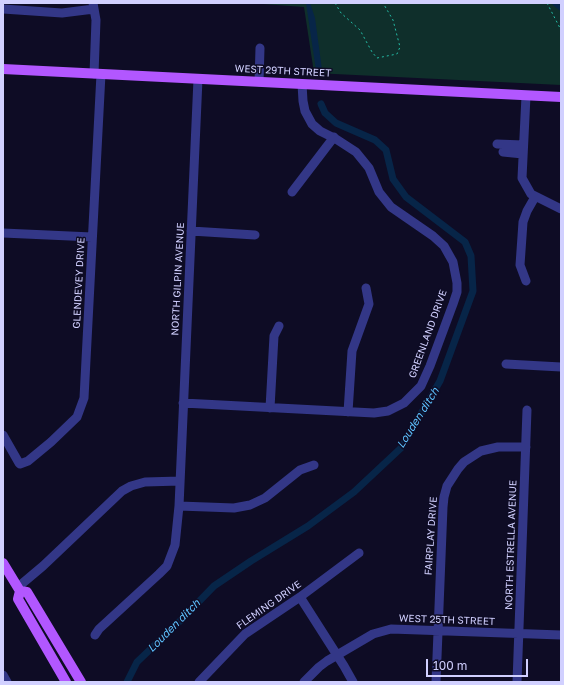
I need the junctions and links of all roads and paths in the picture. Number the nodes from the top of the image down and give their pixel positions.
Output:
1 (335, 3) edge
2 (383, 3) edge
3 (547, 3) edge
4 (94, 6) edge
5 (3, 9) edge
6 (561, 30) edge
7 (260, 48) dead end
8 (3, 69) edge
9 (97, 74) junction
10 (198, 79) junction
11 (259, 82) junction
12 (302, 84) junction
13 (526, 96) junction
14 (561, 97) edge
15 (334, 138) junction
16 (497, 144) dead end
17 (523, 149) junction
18 (503, 152) dead end
19 (292, 192) dead end
20 (535, 197) junction
21 (561, 209) edge
22 (192, 231) junction
23 (3, 233) edge
24 (255, 235) dead end
25 (92, 237) junction
26 (526, 281) dead end
27 (366, 288) dead end
28 (279, 326) dead end
29 (506, 364) dead end
30 (561, 367) edge
31 (183, 403) junction
32 (270, 408) junction
33 (527, 410) dead end
34 (348, 412) junction
35 (3, 435) edge
36 (526, 447) junction
37 (314, 465) dead end
38 (180, 481) junction
39 (179, 506) junction
40 (359, 554) dead end
41 (3, 563) edge
42 (19, 589) junction
43 (300, 597) junction
44 (438, 630) junction
45 (518, 634) junction
46 (95, 635) dead end
47 (561, 635) edge
48 (338, 656) junction
49 (3, 675) edge
50 (7, 682) edge
51 (66, 682) edge
52 (81, 682) edge
53 (199, 682) edge
54 (304, 682) edge
55 (353, 682) edge
56 (436, 682) edge
57 (517, 682) edge

1 - 2 path
3 - 6 path
4 - 5 street
4 - 9 street, GLENDEVEY DRIVE
7 - 11 street
8 - 9 main road, WEST 29TH STREET
9 - 10 main road, WEST 29TH STREET
9 - 25 street, GLENDEVEY DRIVE
10 - 11 main road, WEST 29TH STREET
10 - 22 street, NORTH GILPIN AVENUE
11 - 12 main road, WEST 29TH STREET
12 - 13 main road, WEST 29TH STREET
12 - 15 street, GREENLAND DRIVE
13 - 14 main road, WEST 29TH STREET
13 - 17 street
15 - 19 street
15 - 34 street, GREENLAND DRIVE
16 - 17 street
17 - 18 street
17 - 20 street
20 - 21 street
20 - 26 street
22 - 24 street
22 - 31 street, NORTH GILPIN AVENUE
23 - 25 street
25 - 35 street, GLENDEVEY DRIVE
27 - 34 street
28 - 32 street
29 - 30 street
31 - 32 street, GREENLAND DRIVE
31 - 38 street, NORTH GILPIN AVENUE
32 - 34 street, GREENLAND DRIVE
33 - 36 street, NORTH ESTRELLA AVENUE
36 - 44 street, FAIRPLAY DRIVE
36 - 45 street, NORTH ESTRELLA AVENUE
37 - 39 street
38 - 39 street, NORTH GILPIN AVENUE
38 - 42 street
39 - 46 street, NORTH GILPIN AVENUE
40 - 43 street, FLEMING DRIVE
41 - 42 main road
42 - 51 main road
42 - 52 main road
43 - 48 street
43 - 53 street, FLEMING DRIVE
44 - 45 street, WEST 25TH STREET
44 - 48 street, WEST 25TH STREET
44 - 56 street, FAIRPLAY DRIVE
45 - 47 street, WEST 25TH STREET
45 - 57 street, NORTH ESTRELLA AVENUE
48 - 54 street, WEST 25TH STREET
48 - 55 street
49 - 50 street

